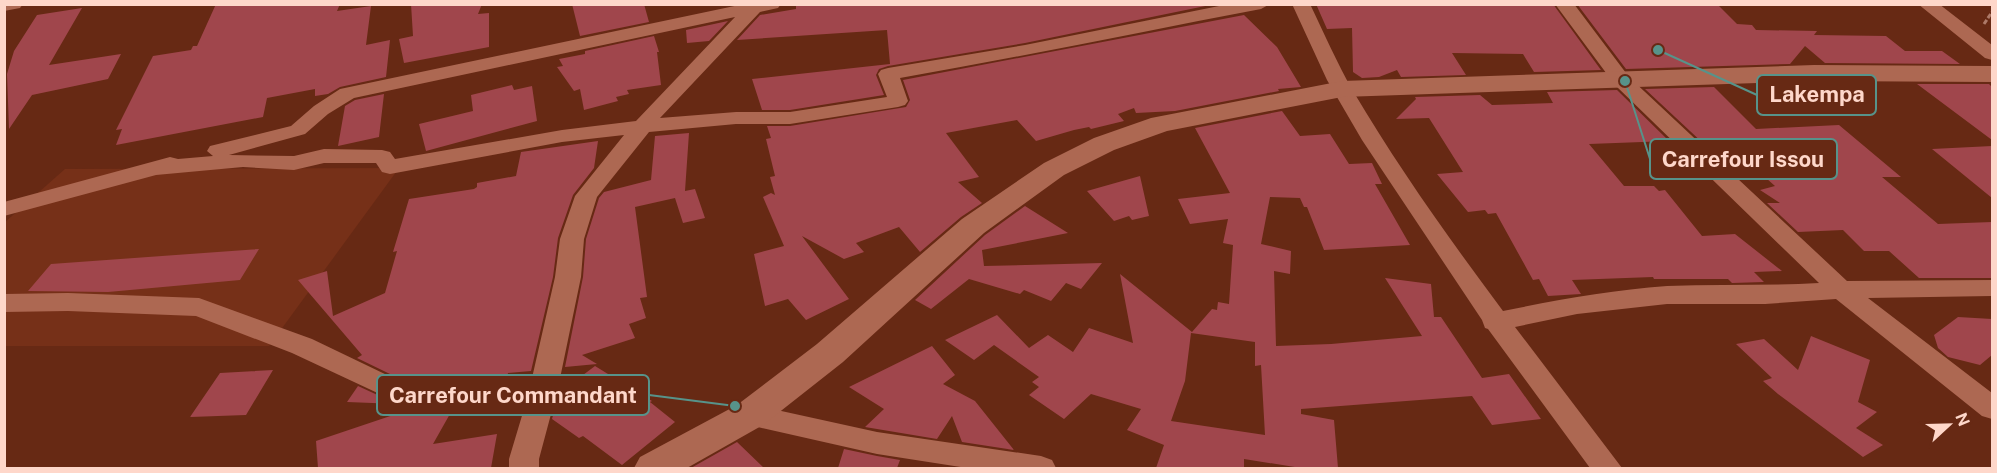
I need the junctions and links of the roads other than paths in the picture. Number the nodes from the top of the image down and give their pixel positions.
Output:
1 (14, 4) edge
2 (1261, 4) edge
3 (1301, 4) edge
4 (1564, 4) edge
5 (1927, 4) edge
6 (763, 5) edge
7 (4, 6) edge
8 (1992, 54) edge
9 (1992, 74) edge
10 (1622, 81) junction
11 (1342, 89) junction
12 (641, 127) junction
13 (156, 168) junction
14 (4, 209) edge
15 (1992, 288) edge
16 (1841, 290) junction
17 (4, 303) edge
18 (1494, 322) junction
19 (544, 388) junction
20 (1992, 408) edge
21 (750, 415) junction
22 (524, 468) edge
23 (654, 468) edge
24 (1041, 468) edge
25 (1607, 468) edge

1 - 7 street
2 - 12 street
3 - 11 street
4 - 10 street
5 - 8 street
6 - 12 street
6 - 13 street
9 - 10 street
10 - 11 street
10 - 16 street
11 - 18 street
11 - 21 street
12 - 13 street
12 - 19 street
13 - 14 street
15 - 16 street
16 - 18 street
16 - 20 street
17 - 19 street
18 - 25 street
19 - 22 street
21 - 23 street
21 - 24 street

